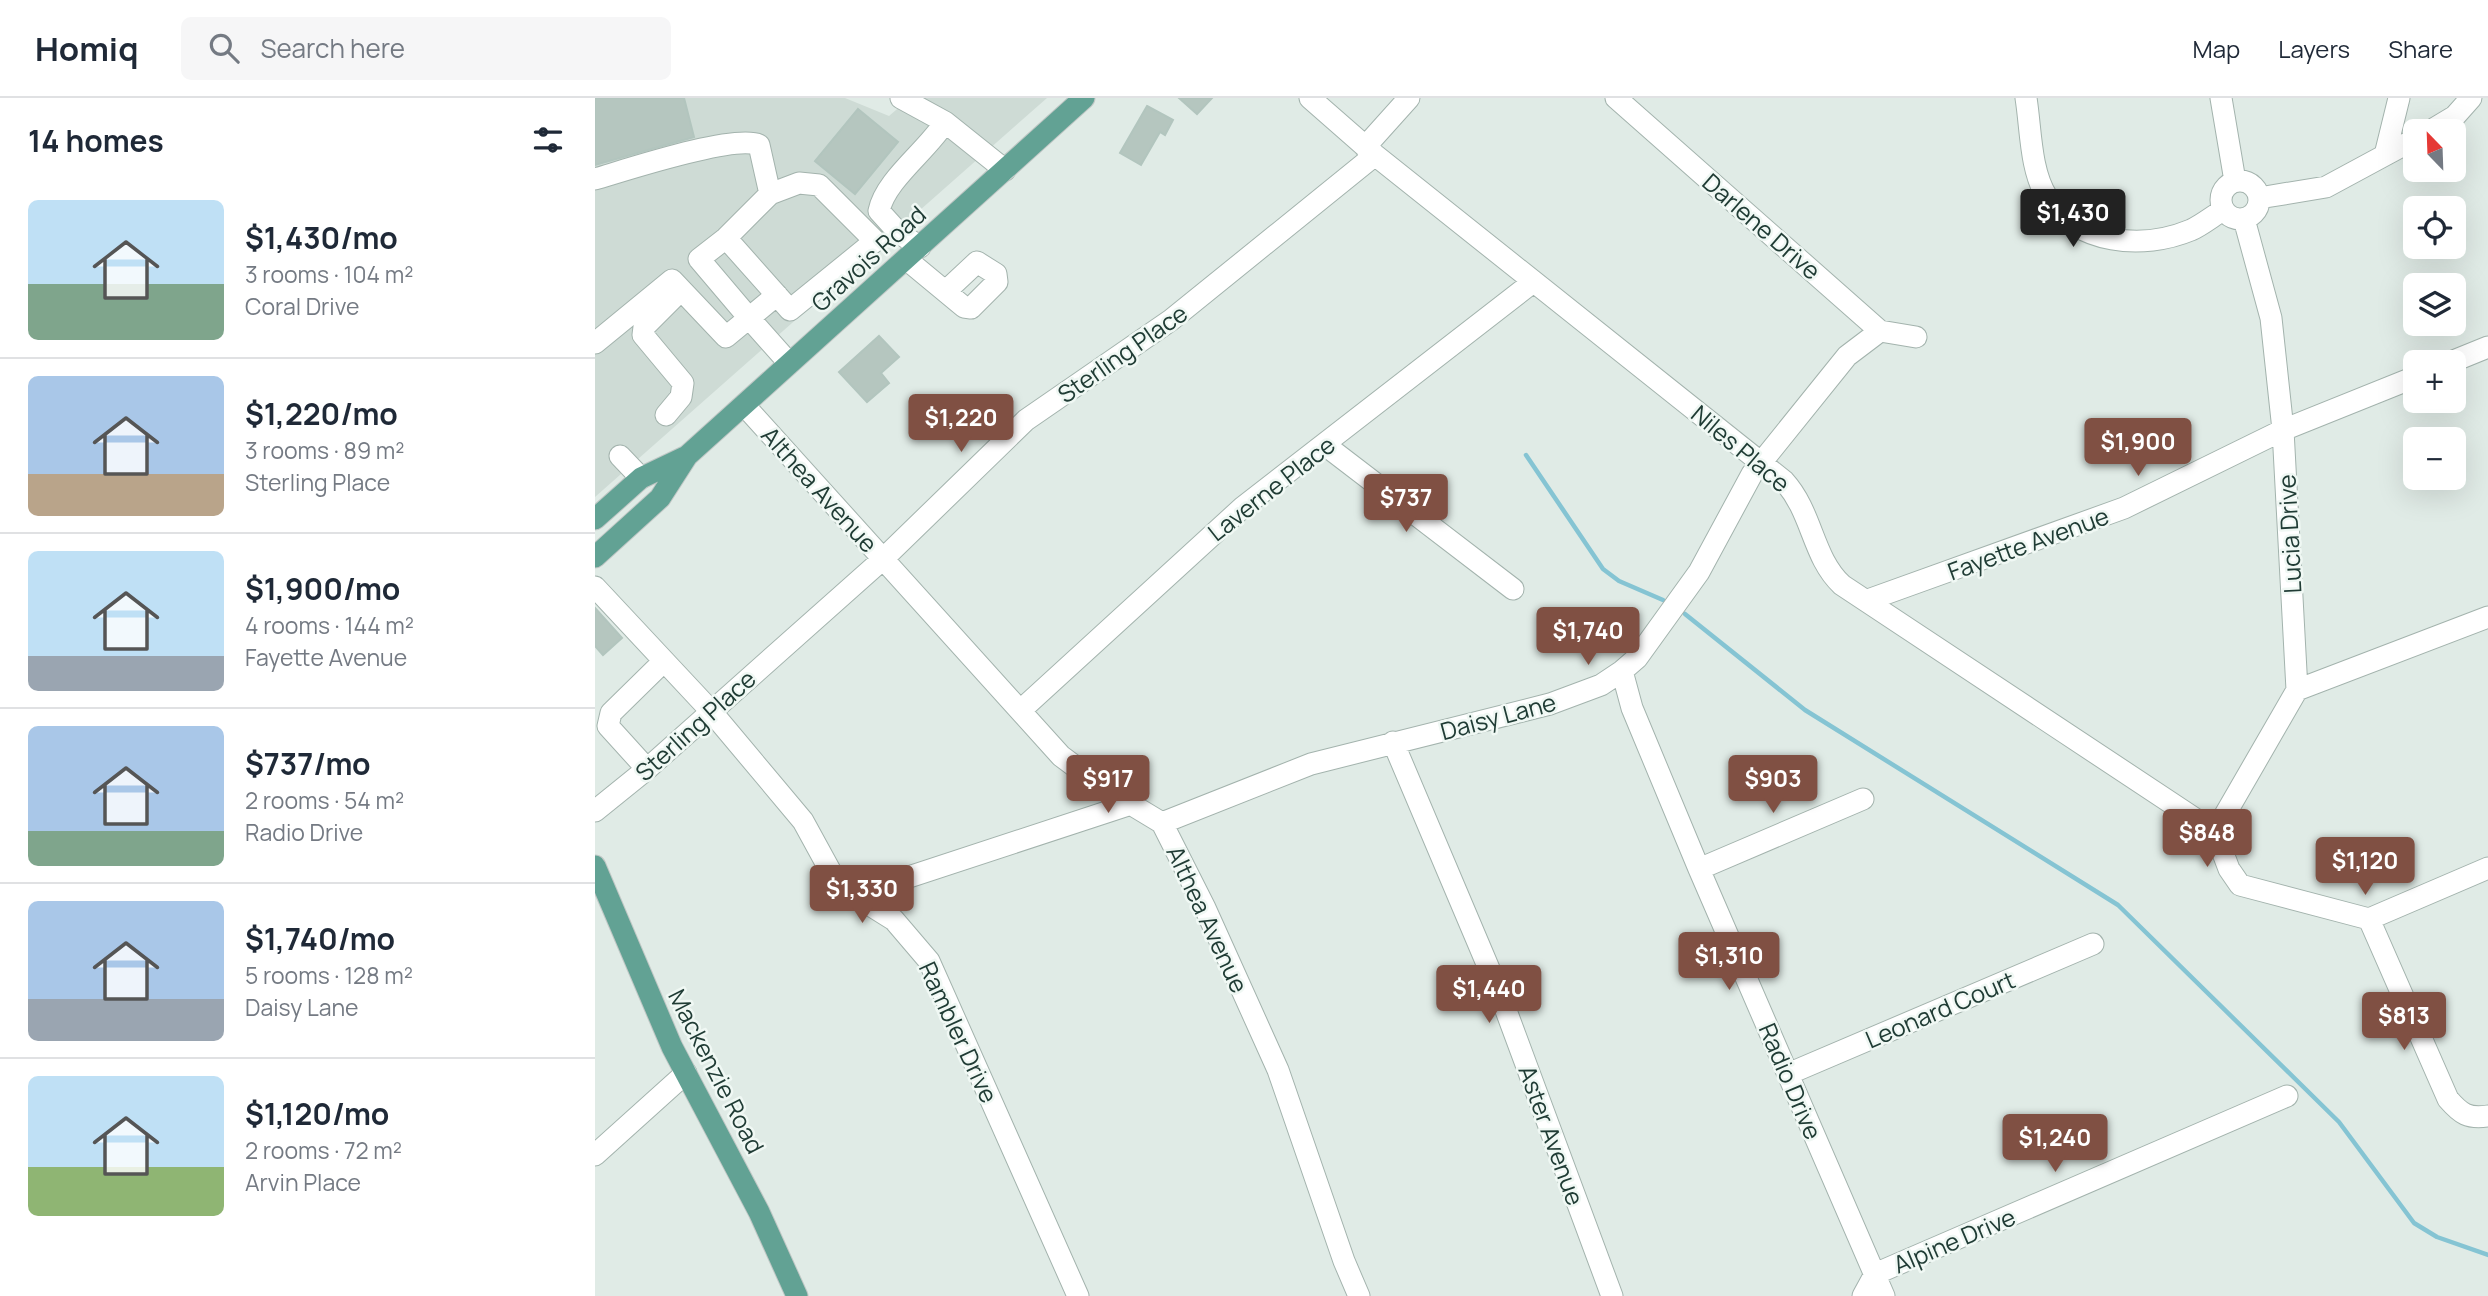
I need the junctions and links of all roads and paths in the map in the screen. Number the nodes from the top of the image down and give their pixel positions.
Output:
1 (901, 98) edge
2 (1084, 98) edge
3 (1310, 98) edge
4 (1409, 98) edge
5 (1616, 98) edge
6 (2026, 98) edge
7 (2221, 98) edge
8 (2399, 98) edge
9 (2471, 98) edge
10 (2450, 119) edge
11 (951, 127) junction
12 (2403, 145) edge
13 (1370, 151) junction
14 (2385, 155) junction
15 (1005, 170) junction
16 (595, 179) edge
17 (2235, 181) junction
18 (770, 194) junction
19 (2259, 198) junction
20 (2223, 209) junction
21 (2244, 219) junction
22 (726, 239) junction
23 (913, 253) junction
24 (699, 259) junction
25 (1533, 282) junction
26 (677, 285) junction
27 (946, 291) dead end
28 (777, 295) junction
29 (749, 318) junction
30 (1880, 331) junction
31 (1916, 337) dead end
32 (595, 342) edge
33 (2488, 347) edge
34 (2466, 356) edge
35 (789, 363) junction
36 (2403, 382) edge
37 (744, 405) junction
38 (666, 415) dead end
39 (2283, 430) junction
40 (1325, 445) junction
41 (620, 456) dead end
42 (687, 456) junction
43 (1762, 461) junction
44 (641, 478) junction
45 (595, 519) edge
46 (595, 557) edge
47 (883, 559) junction
48 (595, 587) edge
49 (1513, 589) dead end
50 (1868, 600) junction
51 (2488, 617) edge
52 (664, 661) junction
53 (1622, 671) junction
54 (2297, 690) junction
55 (710, 710) junction
56 (1021, 710) junction
57 (1394, 742) junction
58 (647, 769) junction
59 (1863, 799) dead end
60 (1131, 804) junction
61 (595, 811) edge
62 (1163, 823) junction
63 (2215, 832) junction
64 (2488, 868) edge
65 (1699, 869) junction
66 (598, 880) edge
67 (854, 895) junction
68 (2369, 919) junction
69 (2093, 944) dead end
70 (686, 1073) junction
71 (1788, 1074) junction
72 (2287, 1096) dead end
73 (2488, 1116) edge
74 (595, 1155) edge
75 (1875, 1274) junction
76 (797, 1296) edge
77 (1078, 1296) edge
78 (1359, 1296) edge
79 (1612, 1296) edge
80 (1863, 1296) edge
81 (1884, 1296) edge

1 - 11 street
2 - 15 main road, Gravois Road
3 - 13 street, Niles Place
4 - 13 street, Sterling Place
5 - 30 street, Darlene Drive
6 - 20 street
7 - 17 street
8 - 14 street
9 - 10 street
11 - 15 street
11 - 23 street
12 - 14 street
13 - 25 street, Niles Place
13 - 47 street, Sterling Place
14 - 19 street
15 - 23 main road, Gravois Road
16 - 18 street
17 - 19 street
17 - 20 street
18 - 22 street
18 - 28 street
19 - 21 street
20 - 21 street
21 - 39 street, Lucia Drive
22 - 24 street
22 - 28 street
23 - 27 street
23 - 35 main road, Gravois Road
24 - 26 street
24 - 29 street
25 - 40 street, Laverne Place
25 - 43 street, Niles Place
26 - 29 street
26 - 32 street
26 - 38 street
28 - 29 street
29 - 35 street
30 - 31 street
30 - 43 street, Daisy Lane
33 - 34 street
35 - 37 main road, Gravois Road
36 - 39 street, Fayette Avenue
37 - 42 main road, Gravois Road
37 - 47 street, Althea Avenue
39 - 50 street, Fayette Avenue
39 - 54 street, Lucia Drive
40 - 49 street
40 - 56 street, Laverne Place
41 - 44 street
42 - 44 main road, Gravois Road
42 - 46 main road, Gravois Road
43 - 50 street, Niles Place
43 - 53 street, Daisy Lane
44 - 45 main road, Gravois Road
47 - 55 street, Sterling Place
47 - 56 street, Althea Avenue
48 - 52 street, Rambler Drive
50 - 63 street, Niles Place
51 - 54 street
52 - 55 street, Rambler Drive
52 - 58 street
53 - 57 street, Daisy Lane
53 - 65 street, Radio Drive
54 - 63 street
55 - 58 street, Sterling Place
55 - 67 street, Rambler Drive
56 - 60 street, Althea Avenue
57 - 62 street, Daisy Lane
57 - 79 street, Aster Avenue
58 - 61 street, Sterling Place
59 - 65 street
60 - 62 street, Althea Avenue
60 - 67 street
62 - 78 street, Althea Avenue
63 - 68 street
64 - 68 street
65 - 71 street, Radio Drive
66 - 70 main road, Mackenzie Road
67 - 77 street, Rambler Drive
68 - 73 street
69 - 71 street, Leonard Court
70 - 74 street
70 - 76 main road, Mackenzie Road
71 - 75 street, Radio Drive
72 - 75 street, Alpine Drive
75 - 80 street, Alpine Drive
75 - 81 street, Radio Drive

